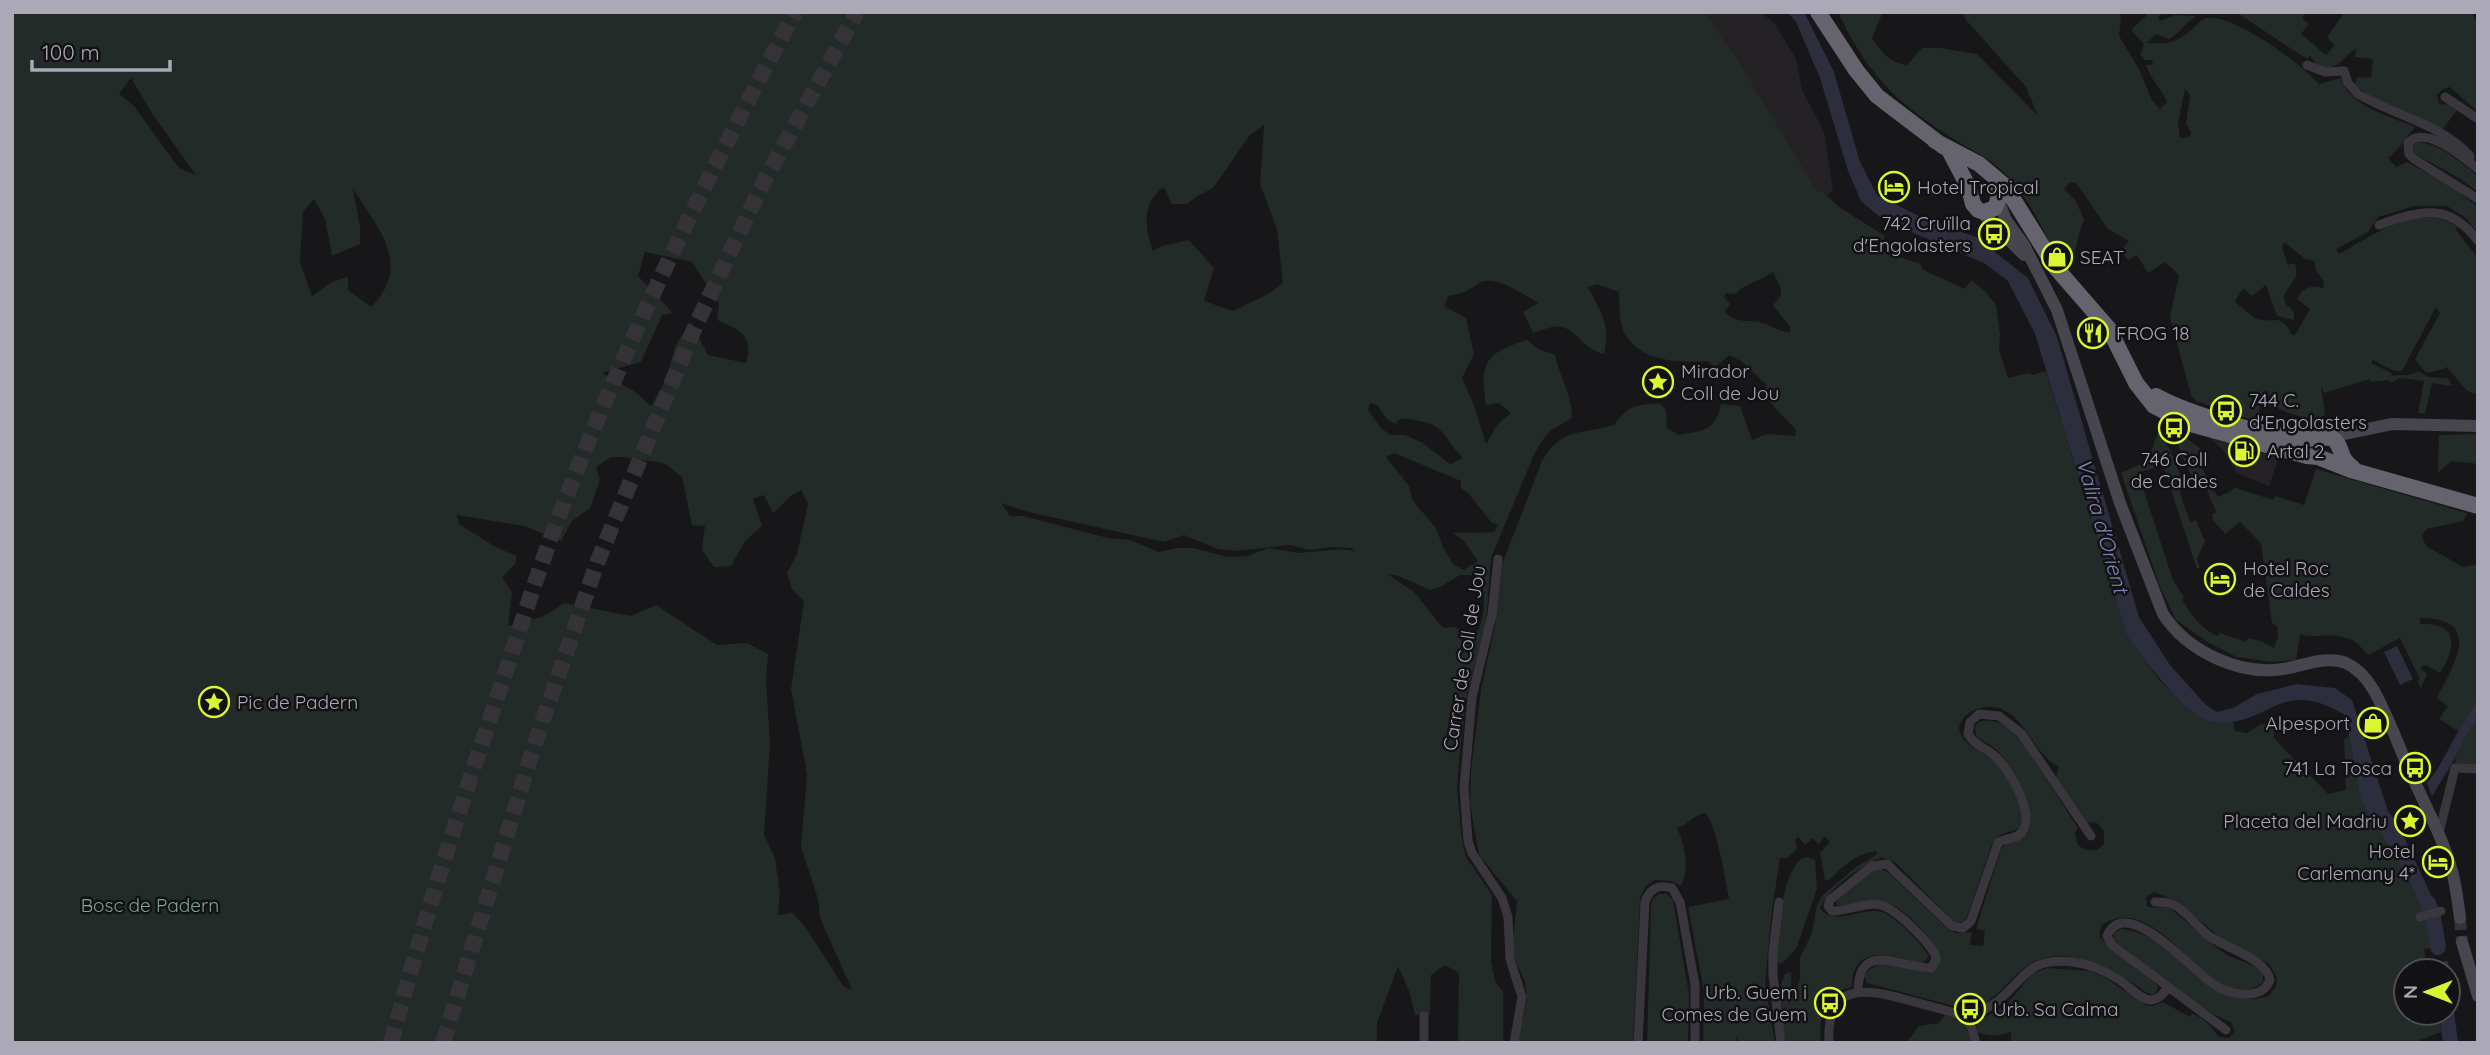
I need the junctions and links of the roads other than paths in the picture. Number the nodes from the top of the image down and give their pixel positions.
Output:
1 (1818, 12) edge
2 (1829, 12) edge
3 (1852, 63) junction
4 (2307, 65) dead end
5 (2445, 97) dead end
6 (2478, 119) edge
7 (1936, 141) junction
8 (1950, 152) junction
9 (2469, 162) junction
10 (2478, 170) edge
11 (1972, 195) junction
12 (2002, 196) junction
13 (2478, 199) edge
14 (1980, 211) junction
15 (2379, 225) dead end
16 (2478, 241) edge
17 (2030, 259) junction
18 (2478, 426) edge
19 (2329, 448) junction
20 (2478, 506) edge
21 (1498, 559) dead end
22 (2478, 769) edge
23 (2439, 833) junction
24 (2091, 836) dead end
25 (1779, 902) dead end
26 (2155, 902) dead end
27 (2441, 911) dead end
28 (2420, 917) dead end
29 (2460, 918) tunnel mouth
30 (2462, 942) tunnel mouth
31 (2168, 988) junction
32 (1858, 992) junction
33 (2478, 996) edge
34 (1424, 1016) dead end
35 (1966, 1019) junction
36 (2226, 1030) dead end
37 (1424, 1043) edge
38 (1514, 1043) edge
39 (1638, 1043) edge
40 (1695, 1043) edge
41 (1781, 1043) edge
42 (1829, 1043) edge
43 (1976, 1043) edge

1 - 3 highway
2 - 3 highway
3 - 7 highway
4 - 9 street
5 - 6 street
7 - 8 highway
7 - 12 highway
8 - 11 highway
8 - 12 highway
9 - 10 street
9 - 13 street
11 - 12 highway
11 - 14 highway
12 - 14 highway
12 - 17 main road
12 - 19 highway
14 - 17 main road
15 - 16 street
17 - 23 main road
18 - 19 main road
19 - 20 highway
21 - 38 street, Carrer de Coll de Jou
22 - 23 street
23 - 29 main road
24 - 32 street
25 - 41 street
26 - 31 street
27 - 28 street
30 - 33 main road
31 - 35 street
31 - 36 street
32 - 35 street
32 - 42 street
34 - 37 street
35 - 43 street
39 - 40 street

